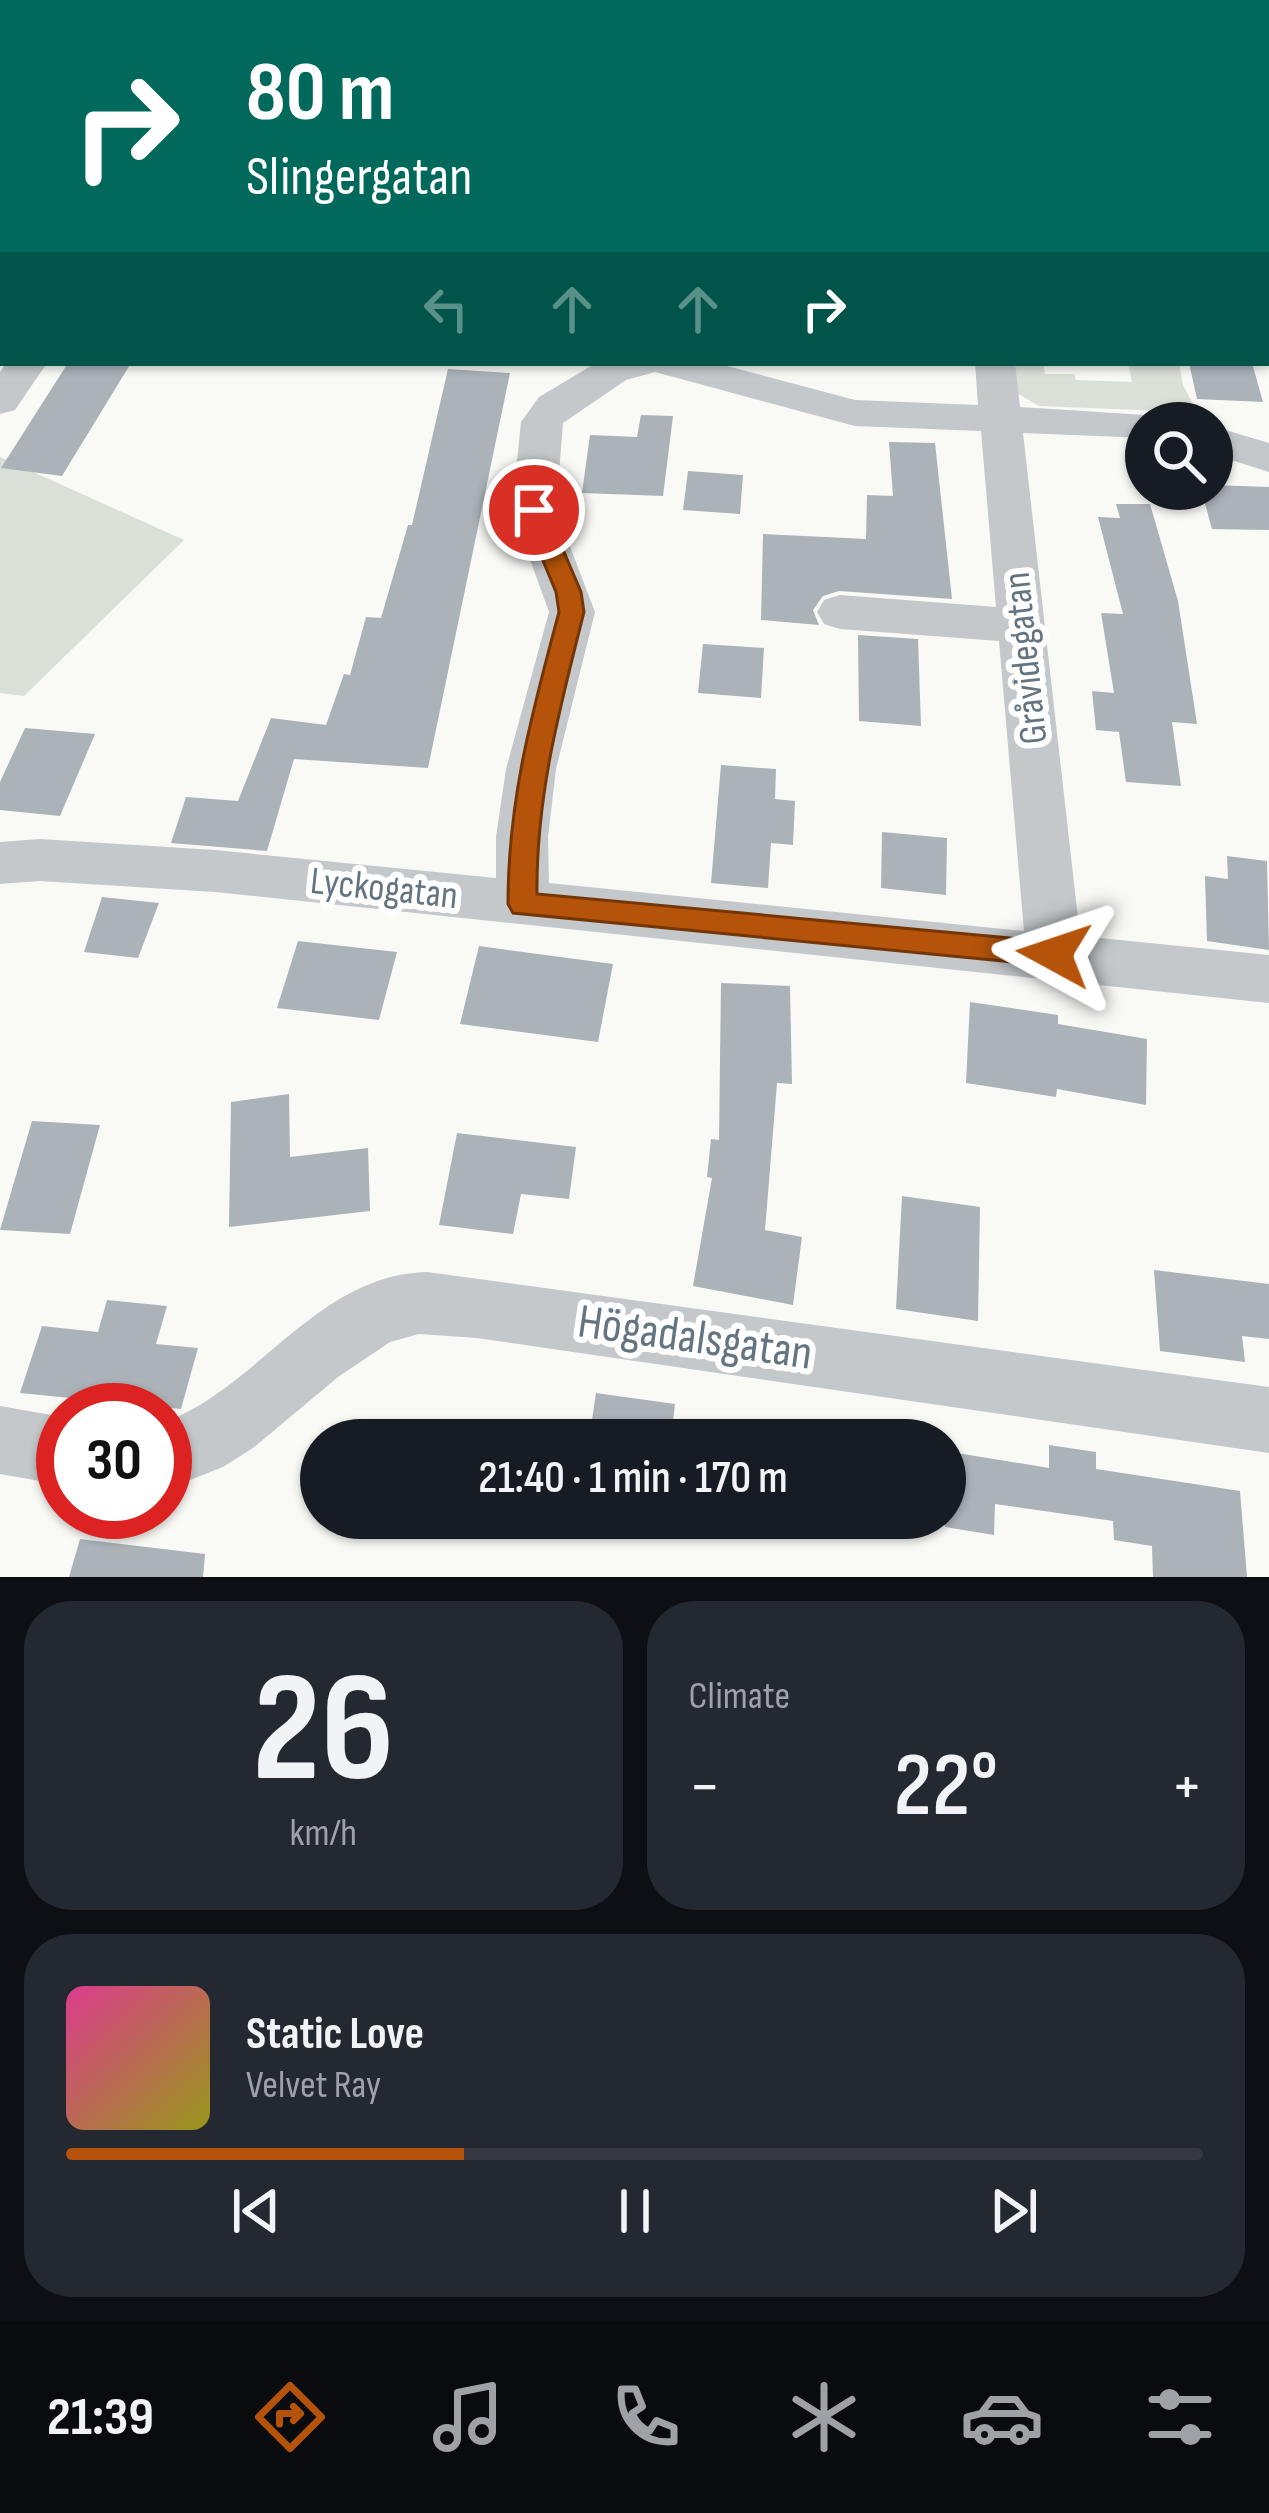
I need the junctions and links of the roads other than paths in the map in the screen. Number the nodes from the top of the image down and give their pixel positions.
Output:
1 (25, 366) edge
2 (631, 366) edge
3 (679, 366) edge
4 (994, 366) edge
5 (0, 401) edge
6 (999, 415) junction
7 (1125, 423) edge
8 (1233, 447) edge
9 (1269, 458) edge
10 (840, 612) dead end
11 (1024, 626) junction
12 (0, 863) edge
13 (523, 904) junction
14 (1054, 954) junction
15 (1269, 979) edge
16 (1269, 1420) edge
17 (0, 1440) edge
18 (36, 1446) edge
19 (192, 1449) edge

1 - 5 street
2 - 13 street
3 - 6 street
4 - 6 street, Gråvidegatan
6 - 7 street
6 - 11 street, Gråvidegatan
8 - 9 street
10 - 11 street
11 - 14 street, Gråvidegatan
12 - 13 street, Lyckogatan
13 - 14 street, Lyckogatan
14 - 15 street, Lyckogatan
16 - 19 street, Högadalsgatan
17 - 18 street

